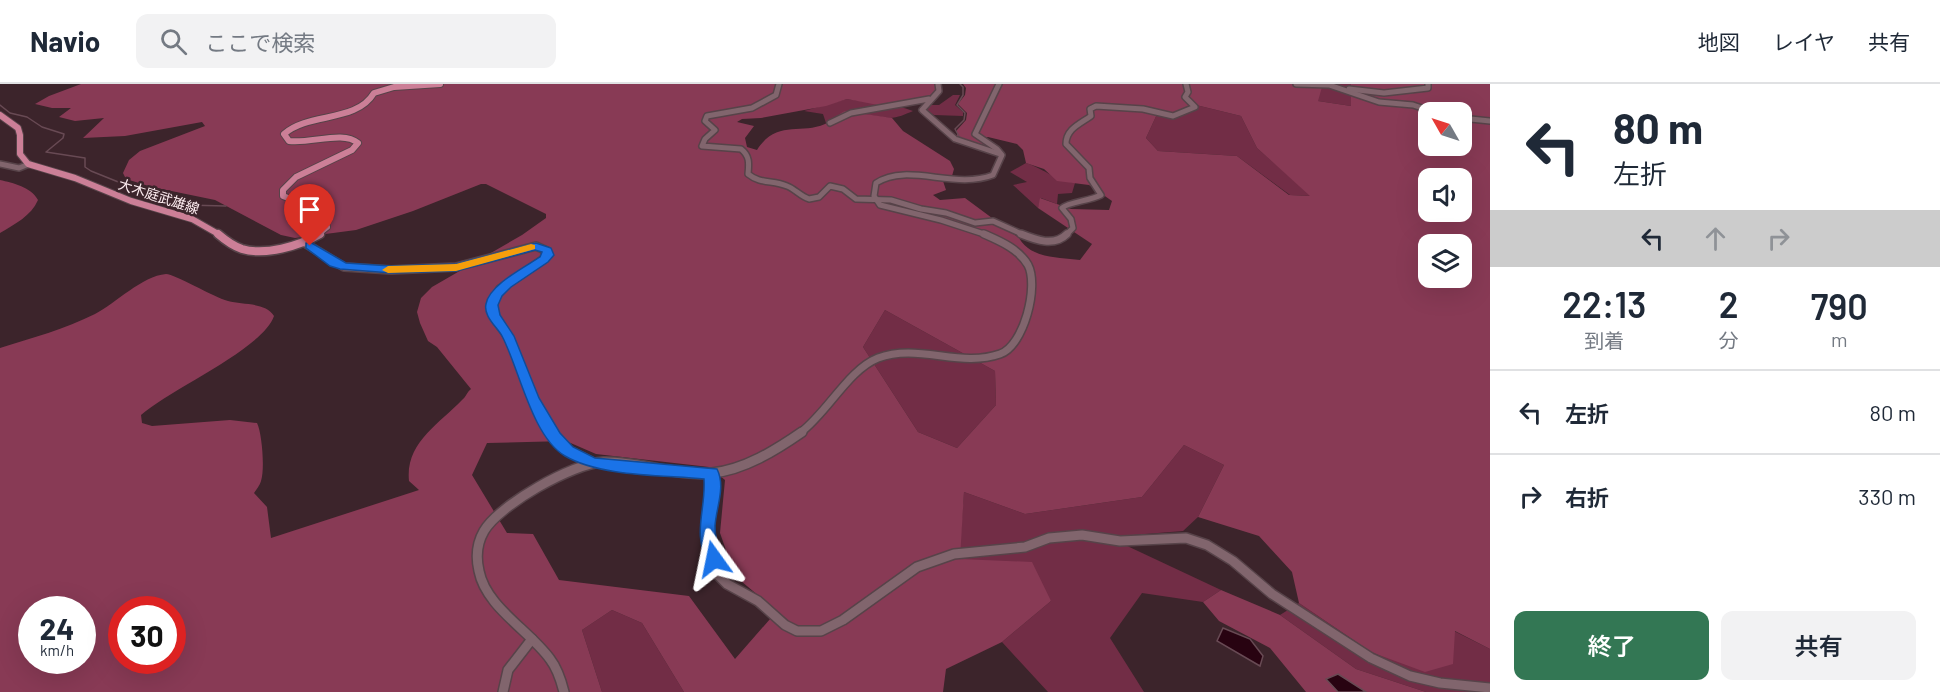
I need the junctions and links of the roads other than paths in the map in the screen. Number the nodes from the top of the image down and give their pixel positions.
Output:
1 (440, 84) edge
2 (779, 84) edge
3 (938, 84) edge
4 (999, 84) edge
5 (1186, 84) edge
6 (1296, 84) edge
7 (1428, 84) edge
8 (1345, 89) junction
9 (930, 99) junction
10 (1418, 107) edge
11 (0, 115) edge
12 (1472, 119) edge
13 (1490, 121) edge
14 (830, 123) dead end
15 (1002, 155) junction
16 (0, 164) edge
17 (29, 165) junction
18 (876, 201) junction
19 (303, 242) junction
20 (593, 463) junction
21 (711, 473) junction
22 (532, 639) junction
23 (1490, 688) edge
24 (503, 692) edge
25 (564, 692) edge

1 - 19 main road, 大木庭武雄線
2 - 18 street
3 - 9 street
4 - 15 street
5 - 18 street
6 - 8 street
7 - 8 street
8 - 10 street
9 - 14 street
9 - 15 street
11 - 17 main road
12 - 13 street
15 - 18 street
16 - 17 street
17 - 19 main road, 大木庭武雄線
18 - 21 street
19 - 20 street
20 - 21 street
20 - 22 street
21 - 23 street
22 - 24 street
22 - 25 street

